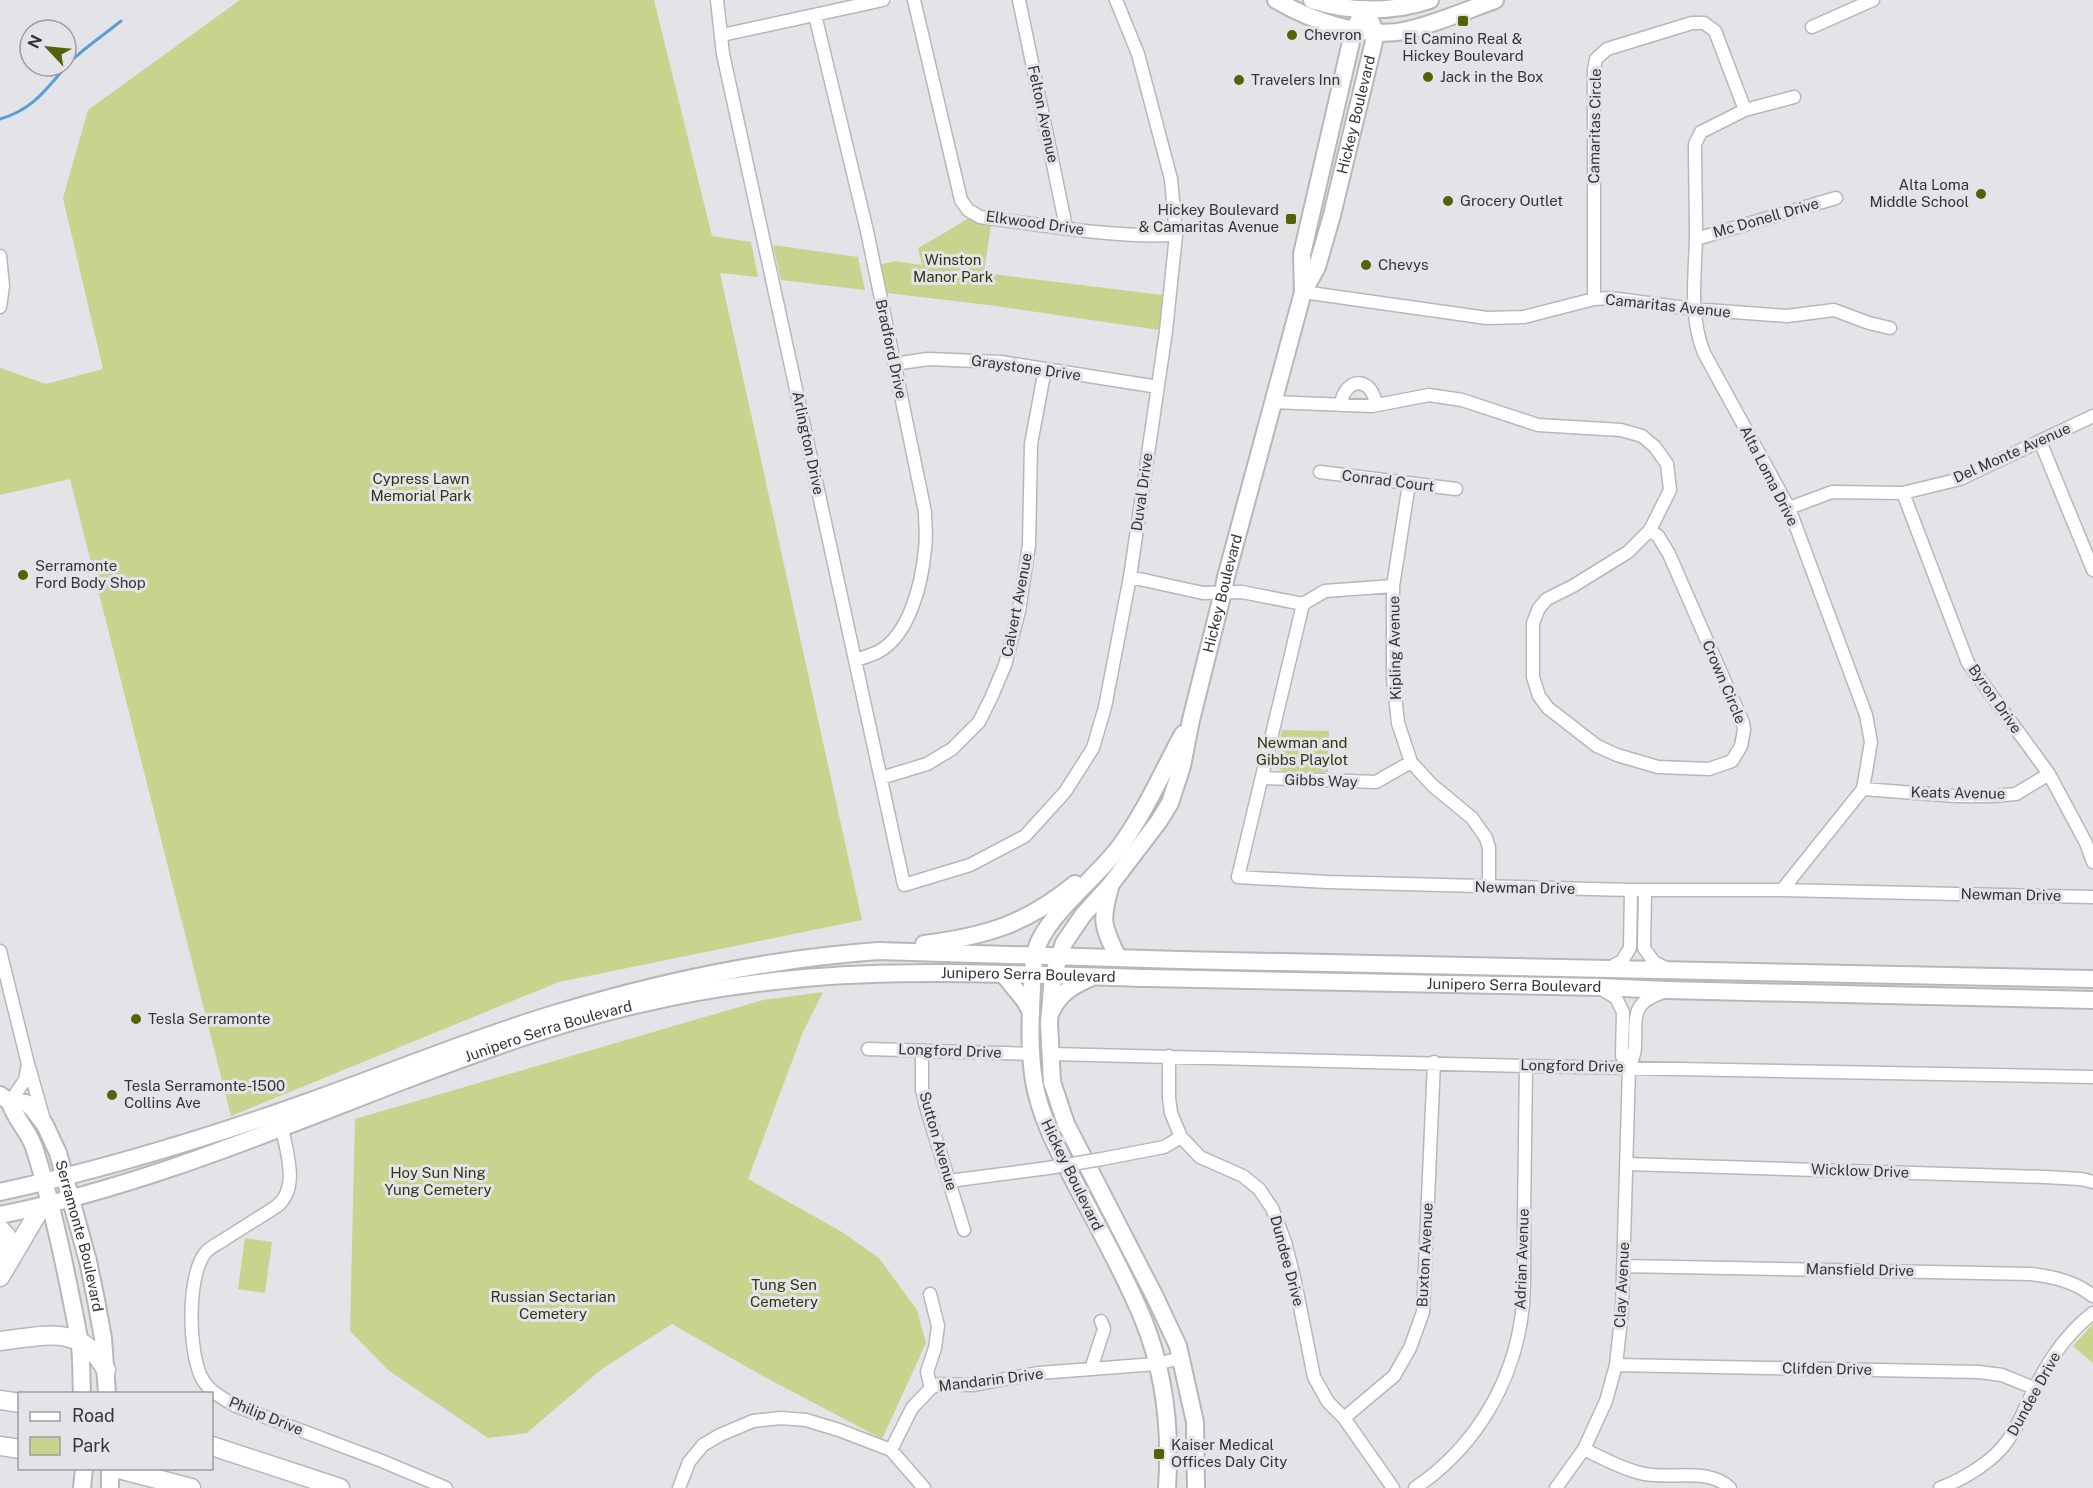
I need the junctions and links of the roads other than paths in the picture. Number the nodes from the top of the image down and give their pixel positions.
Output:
1 (717, 0) edge
2 (883, 0) edge
3 (914, 0) edge
4 (1019, 0) edge
5 (1116, 0) edge
6 (1276, 0) edge
7 (1312, 0) edge
8 (1430, 0) edge
9 (1495, 0) edge
10 (1873, 0) edge
11 (1365, 9) junction
12 (814, 15) junction
13 (1812, 27) dead end
14 (1354, 29) junction
15 (1376, 33) junction
16 (722, 35) junction
17 (1794, 97) dead end
18 (1745, 110) junction
19 (1836, 198) dead end
20 (1066, 228) junction
21 (1176, 235) junction
22 (1695, 238) junction
23 (0, 256) edge
24 (1303, 292) junction
25 (1594, 299) junction
26 (0, 307) edge
27 (1693, 309) junction
28 (1890, 328) dead end
29 (894, 364) junction
30 (1045, 369) junction
31 (1158, 387) junction
32 (1272, 402) junction
33 (1341, 405) junction
34 (1377, 405) junction
35 (2093, 416) edge
36 (2040, 441) junction
37 (1320, 472) dead end
38 (1409, 484) junction
39 (1456, 489) dead end
40 (1903, 492) junction
41 (1789, 508) junction
42 (1650, 530) junction
43 (2093, 570) edge
44 (1130, 577) junction
45 (1394, 586) junction
46 (1223, 592) junction
47 (1304, 604) junction
48 (856, 660) junction
49 (1191, 720) junction
50 (1411, 762) junction
51 (2049, 774) junction
52 (881, 778) junction
53 (1262, 778) junction
54 (1863, 789) junction
55 (1114, 854) junction
56 (2093, 862) edge
57 (1111, 884) junction
58 (904, 885) joint
59 (1489, 887) junction
60 (1782, 890) junction
61 (1631, 891) junction
62 (1645, 891) junction
63 (2093, 897) edge
64 (0, 951) edge
65 (878, 951) junction
66 (1035, 954) junction
67 (1059, 955) junction
68 (1118, 958) junction
69 (1609, 968) junction
70 (1669, 969) junction
71 (1004, 975) junction
72 (1034, 975) junction
73 (1053, 976) junction
74 (1092, 977) junction
75 (2093, 979) edge
76 (1599, 987) junction
77 (1667, 990) junction
78 (2093, 1000) edge
79 (1031, 1011) junction
80 (1050, 1014) junction
81 (868, 1049) dead end
82 (921, 1051) junction
83 (1031, 1053) junction
84 (1051, 1054) junction
85 (1169, 1056) junction
86 (1434, 1062) junction
87 (28, 1064) junction
88 (1526, 1066) junction
89 (1629, 1066) junction
90 (2093, 1077) edge
91 (5, 1098) edge
92 (282, 1127) junction
93 (47, 1129) junction
94 (1181, 1137) junction
95 (1627, 1164) junction
96 (65, 1178) junction
97 (949, 1181) junction
98 (2093, 1182) edge
99 (43, 1183) junction
100 (0, 1192) edge
101 (71, 1198) junction
102 (49, 1204) junction
103 (0, 1215) edge
104 (0, 1228) edge
105 (964, 1230) dead end
106 (1623, 1266) junction
107 (0, 1276) edge
108 (930, 1294) dead end
109 (2093, 1296) edge
110 (2093, 1313) edge
111 (1101, 1321) dead end
112 (79, 1340) junction
113 (0, 1341) edge
114 (1180, 1358) junction
115 (1156, 1364) junction
116 (1616, 1365) junction
117 (1091, 1369) junction
118 (106, 1370) junction
119 (931, 1388) junction
120 (2034, 1388) junction
121 (82, 1392) edge
122 (107, 1392) edge
123 (0, 1400) edge
124 (18, 1403) edge
125 (1344, 1418) junction
126 (0, 1446) edge
127 (213, 1446) edge
128 (18, 1449) edge
129 (1584, 1449) junction
130 (891, 1450) junction
131 (84, 1470) edge
132 (116, 1470) edge
133 (120, 1470) edge
134 (82, 1488) edge
135 (110, 1488) edge
136 (191, 1488) edge
137 (340, 1488) edge
138 (446, 1488) edge
139 (679, 1488) edge
140 (924, 1488) edge
141 (1167, 1488) edge
142 (1196, 1488) edge
143 (1394, 1488) edge
144 (1415, 1488) edge
145 (1556, 1488) edge
146 (1730, 1488) edge
147 (1940, 1488) edge

1 - 16 street, Arlington Drive
2 - 12 street
3 - 20 street, Elkwood Drive
4 - 20 street, Felton Avenue
5 - 21 street, Duval Drive
6 - 14 main road
7 - 11 main road
8 - 11 main road
9 - 15 main road
10 - 13 street
11 - 14 main road, Hickey Boulevard
11 - 15 main road
12 - 16 street
12 - 29 street, Bradford Drive
14 - 15 main road
14 - 24 main road, Hickey Boulevard
15 - 24 main road, Hickey Boulevard
16 - 48 street, Arlington Drive
17 - 18 street, Alta Loma Drive
18 - 22 street, Alta Loma Drive
18 - 25 street, Camaritas Circle
19 - 22 street, Mc Donell Drive
20 - 21 street, Elkwood Drive
21 - 31 street, Duval Drive
22 - 27 street, Alta Loma Drive
23 - 26 street
24 - 25 street, Camaritas Avenue
24 - 32 main road, Hickey Boulevard
25 - 27 street, Camaritas Avenue
27 - 28 street, Camaritas Avenue
27 - 41 street, Alta Loma Drive
29 - 30 street, Graystone Drive
29 - 48 street, Bradford Drive
30 - 31 street, Graystone Drive
30 - 52 street, Calvert Avenue
31 - 44 street, Duval Drive
32 - 33 street, Crown Circle
32 - 46 main road, Hickey Boulevard
33 - 34 street, Crown Circle
33 - 34 street
34 - 42 street, Crown Circle
35 - 36 street, Del Monte Avenue
36 - 40 street, Del Monte Avenue
36 - 43 street
37 - 38 street, Conrad Court
38 - 39 street, Conrad Court
38 - 45 street, Kipling Avenue
40 - 41 street, Del Monte Avenue
40 - 51 street, Byron Drive
41 - 54 street, Alta Loma Drive
42 - 42 street, Crown Circle
44 - 46 street
44 - 58 street, Duval Drive
45 - 47 street
45 - 50 street, Kipling Avenue
46 - 47 street
46 - 49 main road, Hickey Boulevard
47 - 53 street, Newman Drive
48 - 52 street, Arlington Drive
49 - 55 main road, Hickey Boulevard
49 - 57 main road, Hickey Boulevard
50 - 53 street, Gibbs Way
50 - 59 street, Kipling Avenue
51 - 54 street, Keats Avenue
51 - 56 street, Byron Drive
52 - 58 street, Arlington Drive
53 - 59 street, Newman Drive
54 - 60 street, Alta Loma Drive
55 - 65 main road
55 - 66 main road, Hickey Boulevard
57 - 67 main road, Hickey Boulevard
57 - 68 main road
59 - 61 street, Newman Drive
60 - 62 street, Newman Drive
60 - 63 street, Newman Drive
61 - 62 street, Newman Drive
61 - 69 street
62 - 70 street
64 - 87 street
65 - 66 main road, Junipero Serra Boulevard
65 - 96 main road, Junipero Serra Boulevard
66 - 67 main road, Junipero Serra Boulevard
66 - 72 main road, Hickey Boulevard
67 - 68 main road, Junipero Serra Boulevard
67 - 73 main road, Hickey Boulevard
68 - 69 main road, Junipero Serra Boulevard
69 - 70 main road, Junipero Serra Boulevard
70 - 75 main road, Junipero Serra Boulevard
71 - 72 main road, Junipero Serra Boulevard
71 - 79 main road
71 - 92 main road, Junipero Serra Boulevard
72 - 73 main road, Junipero Serra Boulevard
72 - 79 main road, Hickey Boulevard
73 - 74 main road, Junipero Serra Boulevard
73 - 80 main road, Hickey Boulevard
74 - 76 main road, Junipero Serra Boulevard
74 - 80 main road
76 - 77 main road, Junipero Serra Boulevard
76 - 89 street, Clay Avenue
77 - 78 main road, Junipero Serra Boulevard
77 - 89 street, Clay Avenue
79 - 83 main road, Hickey Boulevard
80 - 84 main road, Hickey Boulevard
81 - 82 street, Longford Drive
82 - 83 street, Longford Drive
82 - 97 street, Sutton Avenue
83 - 115 main road, Hickey Boulevard
84 - 85 street, Longford Drive
84 - 114 main road, Hickey Boulevard
85 - 86 street, Longford Drive
85 - 94 street, Dundee Drive
86 - 88 street, Longford Drive
86 - 125 street, Buxton Avenue
87 - 91 street
87 - 93 street
88 - 89 street, Longford Drive
88 - 144 street, Adrian Avenue
89 - 90 street, Longford Drive
89 - 95 street, Clay Avenue
91 - 93 main road, Serramonte Boulevard
91 - 99 main road, Serramonte Boulevard
92 - 101 main road, Junipero Serra Boulevard
92 - 138 street, Philip Drive
93 - 96 main road, Serramonte Boulevard
94 - 97 street, bridge
94 - 125 street, Dundee Drive
95 - 98 street, Wicklow Drive
95 - 106 street, Clay Avenue
96 - 99 main road, Junipero Serra Boulevard
96 - 101 main road, Serramonte Boulevard
97 - 105 street, Sutton Avenue
99 - 100 main road, Junipero Serra Boulevard
99 - 102 main road, Serramonte Boulevard
101 - 102 main road, Junipero Serra Boulevard
101 - 118 main road, Serramonte Boulevard
102 - 103 main road, Junipero Serra Boulevard
102 - 107 highway
102 - 112 main road, Serramonte Boulevard
104 - 107 highway
106 - 109 street, Mansfield Drive
106 - 116 street, Clay Avenue
108 - 119 street
110 - 120 street, Dundee Drive
111 - 117 street
112 - 113 highway
112 - 118 highway
112 - 121 main road, Serramonte Boulevard
114 - 115 street, Mandarin Drive
114 - 142 main road, Hickey Boulevard
115 - 117 street, Mandarin Drive
115 - 141 main road, Hickey Boulevard
116 - 120 street, Clifden Drive
116 - 129 street, Clay Avenue
117 - 119 street, Mandarin Drive
118 - 122 main road, Serramonte Boulevard
119 - 130 street, Mandarin Drive
120 - 147 street, Dundee Drive
123 - 124 highway
125 - 143 street, Dundee Drive
126 - 128 highway
127 - 137 highway
129 - 145 street, Clay Avenue
129 - 146 street
130 - 139 street
130 - 140 street
131 - 134 main road
132 - 135 main road
133 - 136 highway

